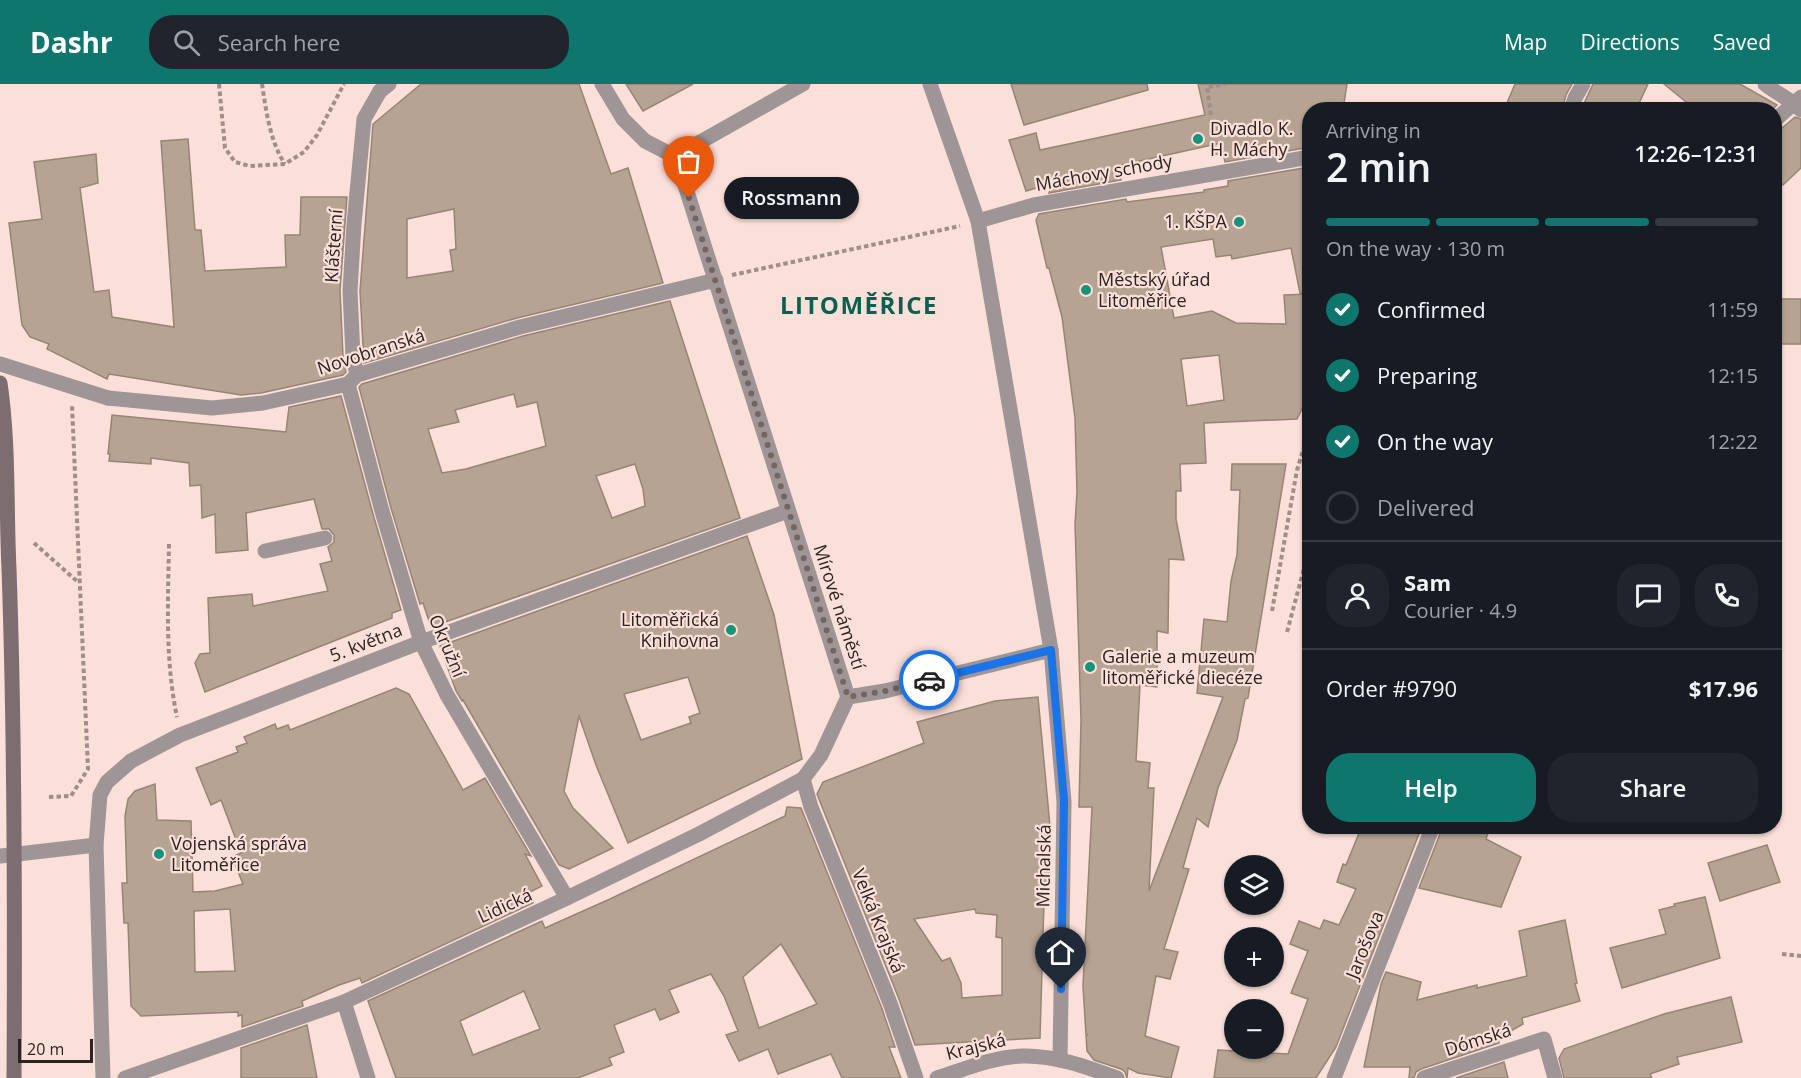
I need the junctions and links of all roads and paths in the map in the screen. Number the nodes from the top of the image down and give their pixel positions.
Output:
1 (219, 84) edge
2 (262, 84) edge
3 (344, 84) edge
4 (602, 84) edge
5 (803, 84) edge
6 (930, 84) edge
7 (1225, 84) edge
8 (1583, 84) edge
9 (1766, 84) edge
10 (384, 88) edge
11 (1574, 102) edge
12 (1799, 103) edge
13 (1211, 115) dead end
14 (1782, 115) edge
15 (676, 158) junction
16 (1302, 158) edge
17 (285, 164) junction
18 (978, 221) junction
19 (716, 280) junction
20 (0, 364) edge
21 (352, 379) junction
22 (0, 383) edge
23 (71, 386) junction
24 (1302, 454) edge
25 (3, 495) edge
26 (788, 511) junction
27 (325, 538) dead end
28 (34, 543) dead end
29 (169, 544) dead end
30 (266, 551) dead end
31 (1302, 576) edge
32 (80, 584) junction
33 (1272, 611) dead end
34 (1287, 632) dead end
35 (421, 642) junction
36 (1051, 650) junction
37 (848, 697) junction
38 (180, 735) junction
39 (803, 779) junction
40 (49, 797) dead end
41 (1430, 834) edge
42 (96, 845) junction
43 (7, 855) edge
44 (567, 898) junction
45 (1782, 954) dead end
46 (1801, 956) edge
47 (344, 1002) junction
48 (1060, 1060) junction
49 (14, 1078) edge
50 (104, 1078) edge
51 (125, 1078) edge
52 (368, 1078) edge
53 (916, 1078) edge
54 (937, 1078) edge
55 (1117, 1078) edge
56 (1334, 1078) edge
57 (1424, 1078) edge
58 (1555, 1078) edge

1 - 17 path
2 - 17 path
3 - 17 path
4 - 15 street
5 - 15 street
6 - 18 street
7 - 13 path
8 - 11 street
9 - 12 street
10 - 21 street, Klášterní
12 - 14 street
15 - 19 street, Mírové náměstí
16 - 18 street, Máchovy schody
18 - 19 path
18 - 36 street
19 - 21 street, Novobranská
19 - 26 street, Mírové náměstí
20 - 23 street, Novobranská
21 - 23 street, Novobranská
21 - 35 street, Okružní
22 - 25 main road
23 - 32 path
24 - 33 path
25 - 43 main road
26 - 35 street, 5. května
26 - 37 street, Mírové náměstí
27 - 30 street
28 - 32 path
29 - 38 path
31 - 34 path
32 - 40 path
35 - 38 street, 5. května
35 - 44 street, Okružní
36 - 37 street, Mírové náměstí
36 - 48 street, Michalská
37 - 39 street, Lidická
38 - 42 street, 5. května
39 - 44 street, Lidická
39 - 53 street, Velká Krajská
41 - 56 street, Jarošova
42 - 43 street
42 - 50 street, 5. května
43 - 49 main road
44 - 47 street, Lidická
45 - 46 path
47 - 51 street, Lidická
47 - 52 street
48 - 54 street, Krajská
48 - 55 street
57 - 58 street, Dómská

